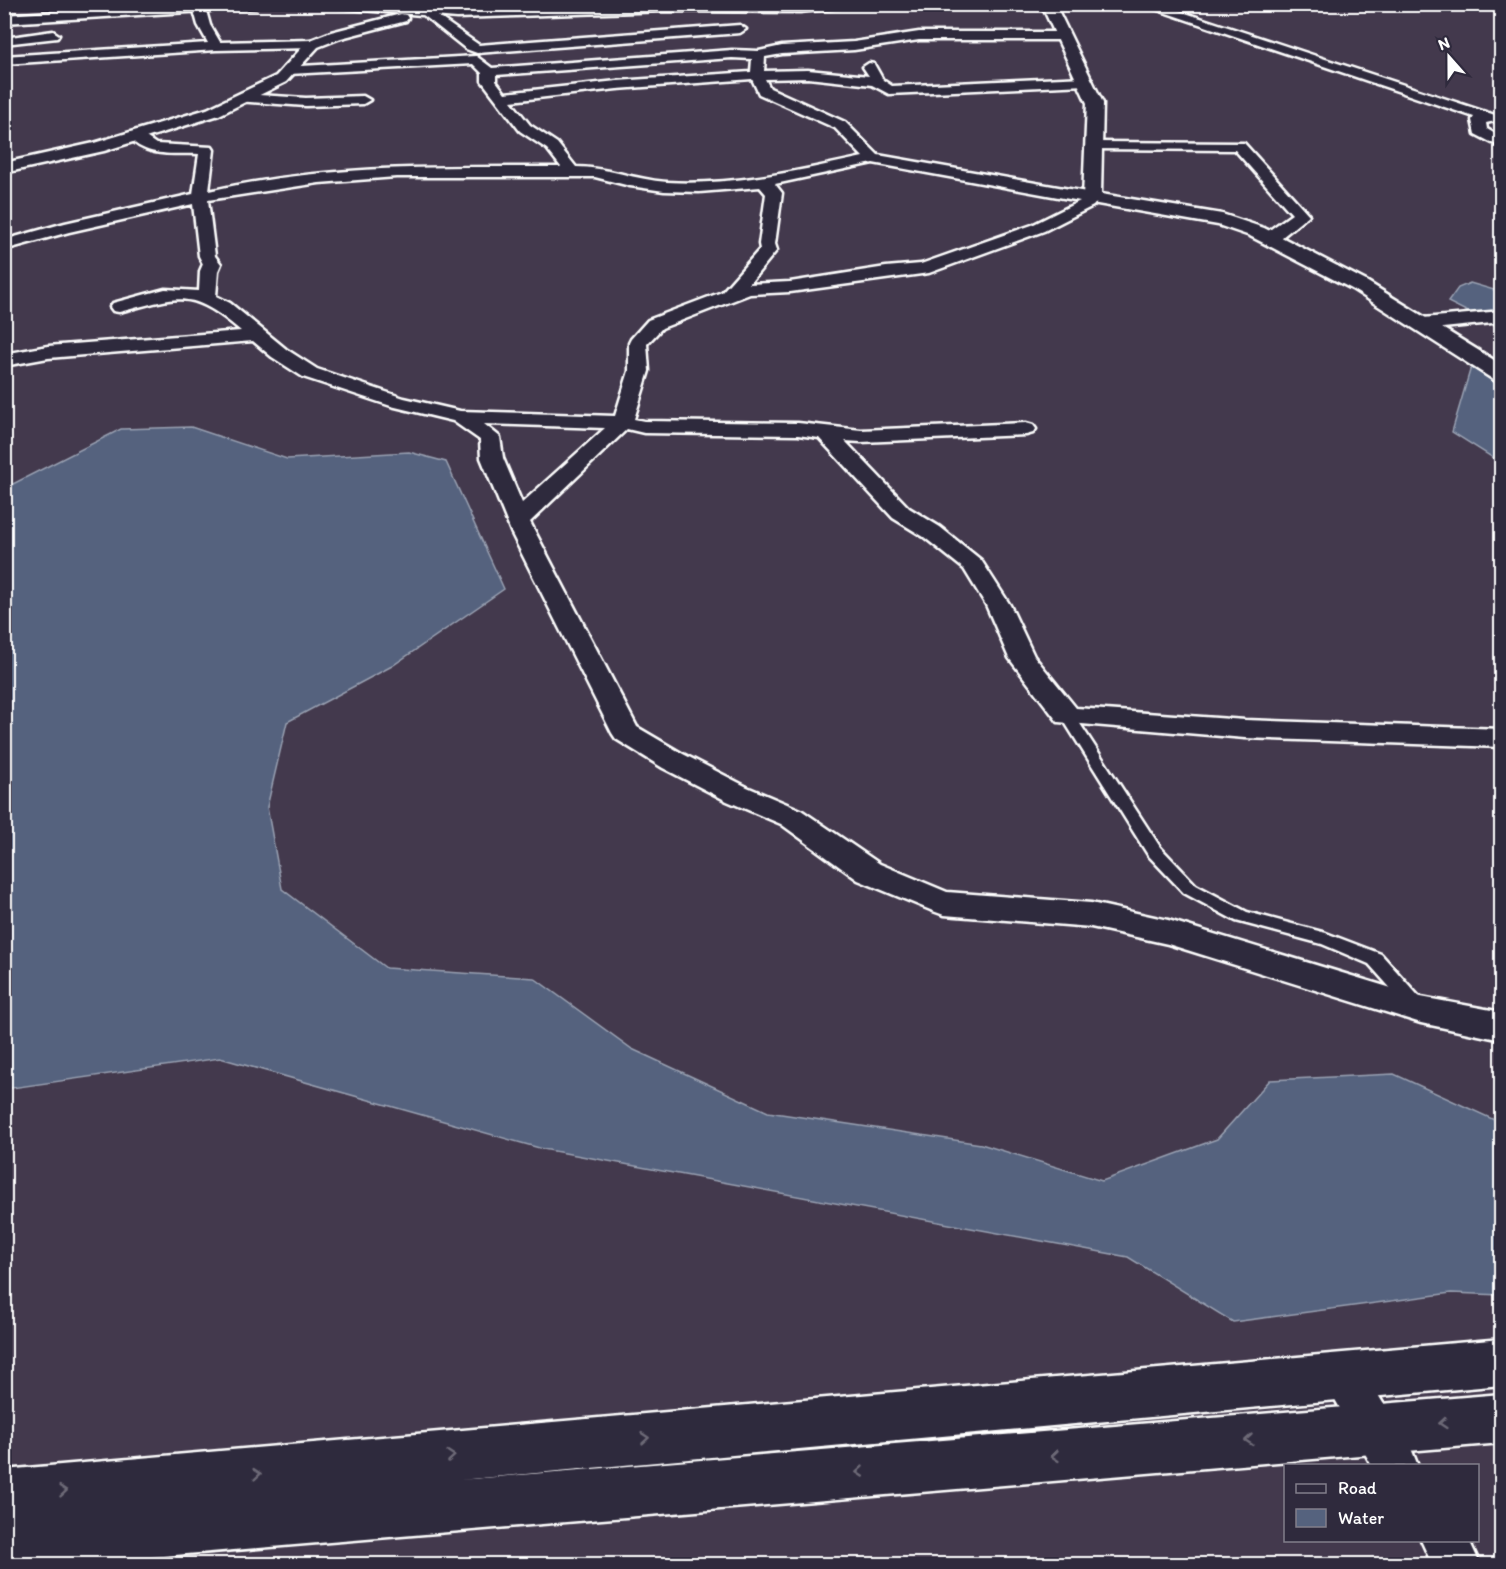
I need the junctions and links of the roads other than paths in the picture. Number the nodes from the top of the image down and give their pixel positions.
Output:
1 (7, 4) edge
2 (256, 4) edge
3 (339, 4) edge
4 (464, 4) edge
5 (840, 4) edge
6 (1041, 4) edge
7 (1145, 4) edge
8 (199, 7) junction
9 (101, 9) edge
10 (4, 12) edge
11 (426, 12) junction
12 (451, 14) junction
13 (59, 16) junction
14 (4, 20) edge
15 (741, 29) dead end
16 (53, 35) junction
17 (1063, 36) junction
18 (4, 41) edge
19 (313, 44) junction
20 (216, 46) junction
21 (854, 46) junction
22 (476, 54) junction
23 (759, 55) junction
24 (44, 56) junction
25 (4, 60) edge
26 (289, 70) junction
27 (489, 72) junction
28 (757, 76) junction
29 (875, 81) junction
30 (1084, 81) junction
31 (242, 98) junction
32 (501, 98) junction
33 (363, 100) dead end
34 (1496, 118) edge
35 (135, 136) junction
36 (1502, 144) edge
37 (1093, 146) junction
38 (873, 159) junction
39 (4, 168) edge
40 (572, 172) junction
41 (763, 181) junction
42 (200, 198) junction
43 (1092, 198) junction
44 (1270, 238) junction
45 (4, 245) edge
46 (729, 295) junction
47 (207, 298) junction
48 (119, 307) dead end
49 (1502, 316) edge
50 (1423, 324) junction
51 (257, 335) junction
52 (4, 360) edge
53 (1502, 375) edge
54 (460, 417) junction
55 (623, 422) junction
56 (1026, 429) dead end
57 (826, 433) junction
58 (518, 521) junction
59 (1068, 716) junction
60 (1502, 738) edge
61 (1421, 1011) junction
62 (1502, 1026) edge
63 (1502, 1362) edge
64 (1342, 1374) junction
65 (1502, 1418) edge
66 (1386, 1448) edge
67 (125, 1486) junction
68 (4, 1496) edge
69 (1444, 1542) edge
70 (4, 1544) edge
71 (112, 1549) edge
72 (1457, 1564) edge

1 - 10 street
2 - 8 main road
3 - 11 main road
4 - 12 main road
5 - 12 main road
6 - 17 main road
7 - 34 street
8 - 9 main road
8 - 20 street
9 - 13 main road
11 - 12 main road
11 - 19 main road
11 - 22 street
13 - 14 main road
13 - 16 street
15 - 22 street
16 - 18 street
16 - 24 street
17 - 21 street
17 - 30 main road
19 - 20 street
19 - 26 main road
20 - 24 street
21 - 23 street
21 - 29 street
22 - 26 street
22 - 27 street
23 - 27 street
23 - 28 street
24 - 25 street
26 - 31 main road
27 - 32 street
28 - 29 street
28 - 32 street
28 - 38 street
29 - 30 street
30 - 37 main road
31 - 33 street
31 - 35 main road
32 - 40 street
34 - 36 street
35 - 39 main road
35 - 42 street
37 - 43 main road
37 - 44 street
38 - 41 street
38 - 43 street
40 - 41 street
40 - 42 street
41 - 46 street
42 - 45 street
42 - 47 street
43 - 44 main road
43 - 46 street
44 - 50 main road
46 - 55 street
47 - 48 street
47 - 51 street
49 - 50 street
50 - 53 main road
51 - 52 street
51 - 54 street
54 - 55 street
54 - 58 street
55 - 57 street
55 - 58 street
56 - 57 street
57 - 59 street
58 - 61 street
59 - 60 street
59 - 61 lane
61 - 62 street
63 - 64 main road
64 - 66 street
67 -> 64 main road
65 -> 66 main road
66 -> 71 main road
68 -> 67 main road
67 - 71 street
69 - 72 street
70 - 71 main road

